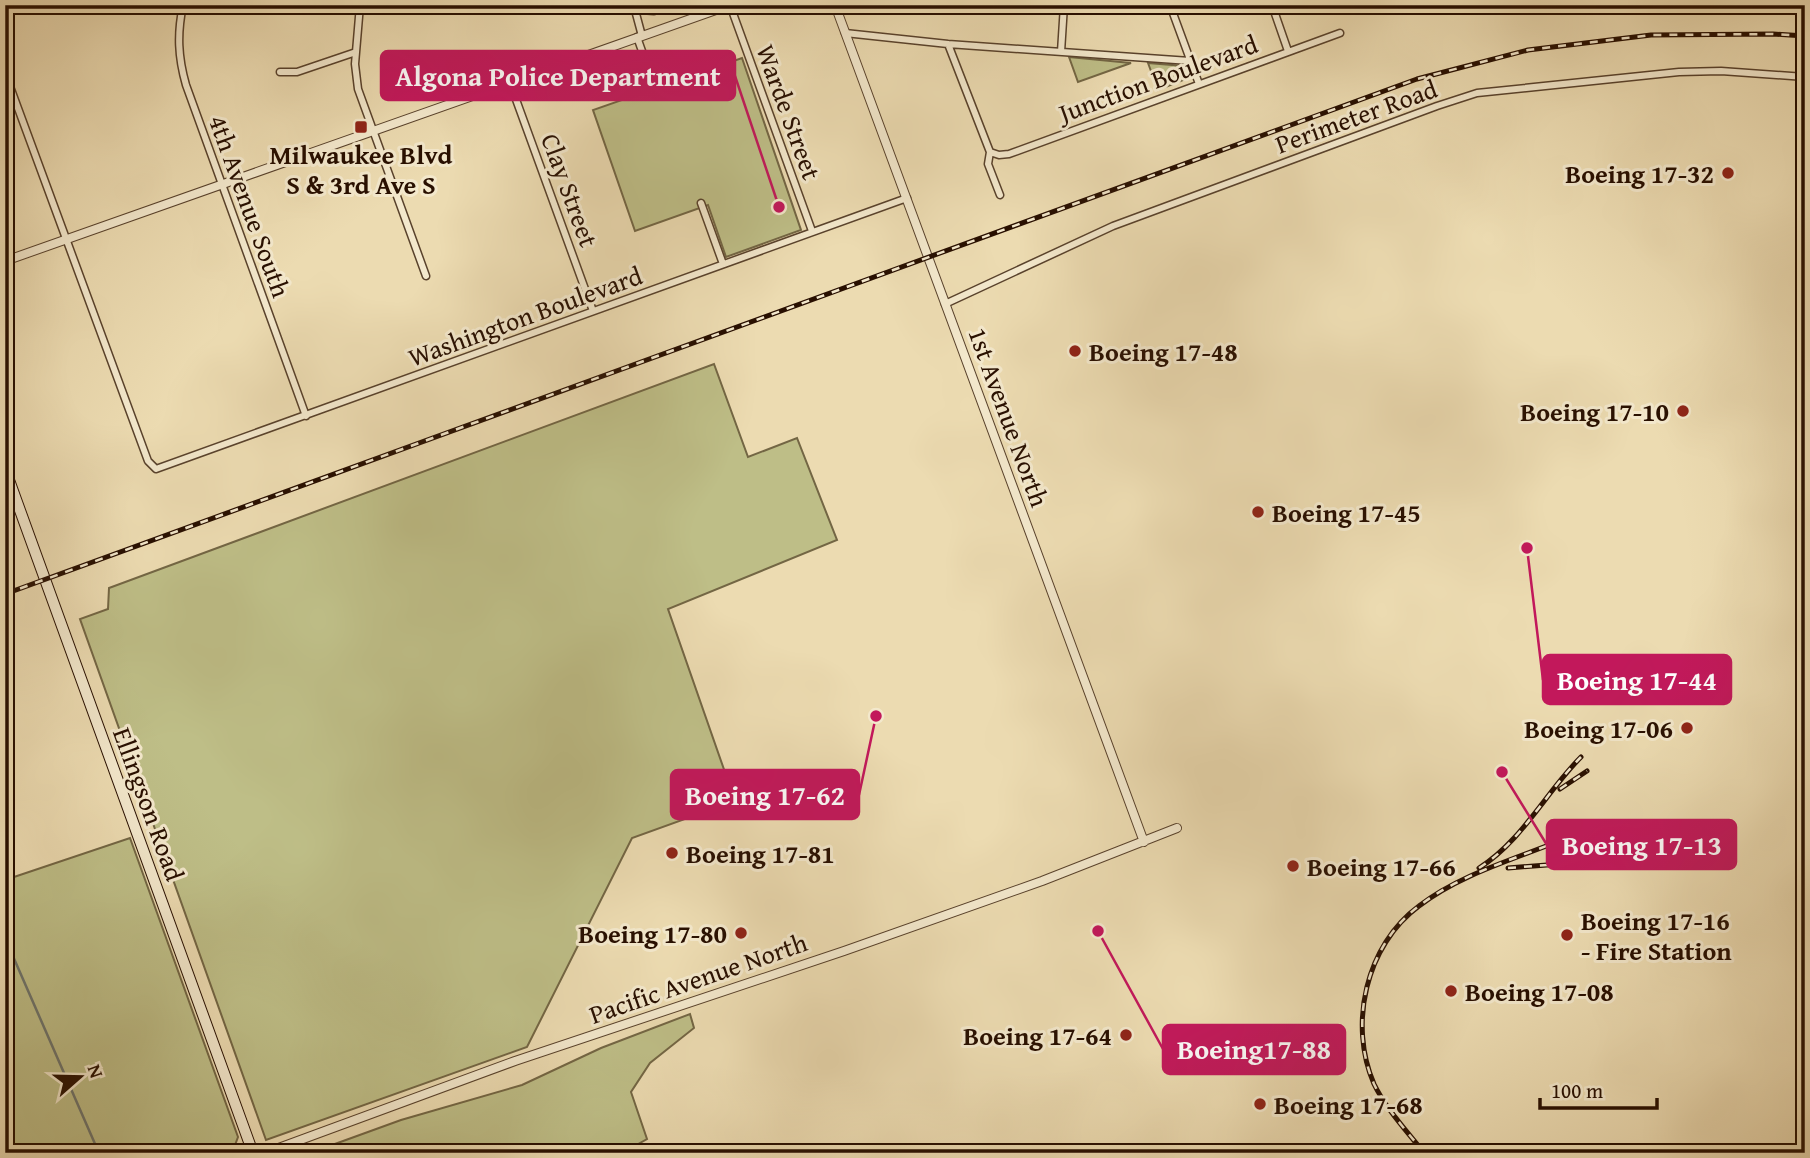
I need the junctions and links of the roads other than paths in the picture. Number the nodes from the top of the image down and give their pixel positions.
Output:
1 (183, 5) edge
2 (360, 5) edge
3 (573, 5) edge
4 (730, 5) edge
5 (835, 5) edge
6 (1064, 5) edge
7 (1170, 5) edge
8 (1272, 5) edge
9 (635, 10) junction
10 (654, 11) dead end
11 (845, 33) junction
12 (1340, 33) dead end
13 (639, 36) junction
14 (948, 44) junction
15 (356, 51) junction
16 (1288, 51) junction
17 (1061, 52) junction
18 (1190, 61) junction
19 (280, 72) dead end
20 (5, 73) edge
21 (1805, 77) edge
22 (653, 82) dead end
23 (510, 83) junction
24 (1199, 84) junction
25 (372, 131) junction
26 (990, 152) junction
27 (221, 185) junction
28 (1000, 195) dead end
29 (906, 198) junction
30 (701, 203) dead end
31 (812, 231) junction
32 (66, 240) junction
33 (5, 261) edge
34 (723, 264) junction
35 (426, 276) dead end
36 (945, 304) junction
37 (593, 311) junction
38 (306, 416) junction
39 (5, 469) edge
40 (1177, 828) dead end
41 (1144, 842) junction
42 (253, 1153) edge
43 (265, 1153) edge

1 - 27 street, 4th Avenue South
2 - 15 street
3 - 9 street
4 - 13 street
4 - 31 street, Warde Street
5 - 11 street, 1st Avenue North
6 - 17 street
7 - 18 street
8 - 16 street
9 - 10 street
9 - 13 street
11 - 14 street
11 - 29 street, 1st Avenue North
12 - 16 street, Junction Boulevard
13 - 22 street
13 - 23 street
14 - 17 street
14 - 26 street
15 - 19 street
15 - 25 street
16 - 24 street, Junction Boulevard
17 - 18 street
18 - 24 street
20 - 32 street
21 - 36 street, Perimeter Road
23 - 25 street
23 - 37 street, Clay Street
24 - 26 street, Junction Boulevard
25 - 27 street
25 - 35 street
26 - 28 street
27 - 32 street
27 - 38 street, 4th Avenue South
29 - 31 street, Washington Boulevard
29 - 36 street, 1st Avenue North
30 - 34 street
31 - 34 street, Washington Boulevard
32 - 33 street
32 - 38 street, Washington Boulevard
34 - 37 street, Washington Boulevard
36 - 41 street, 1st Avenue North
37 - 38 street, Washington Boulevard
39 - 42 main road, Ellingson Road
40 - 41 street, Pacific Avenue North
41 - 43 street, Pacific Avenue North

